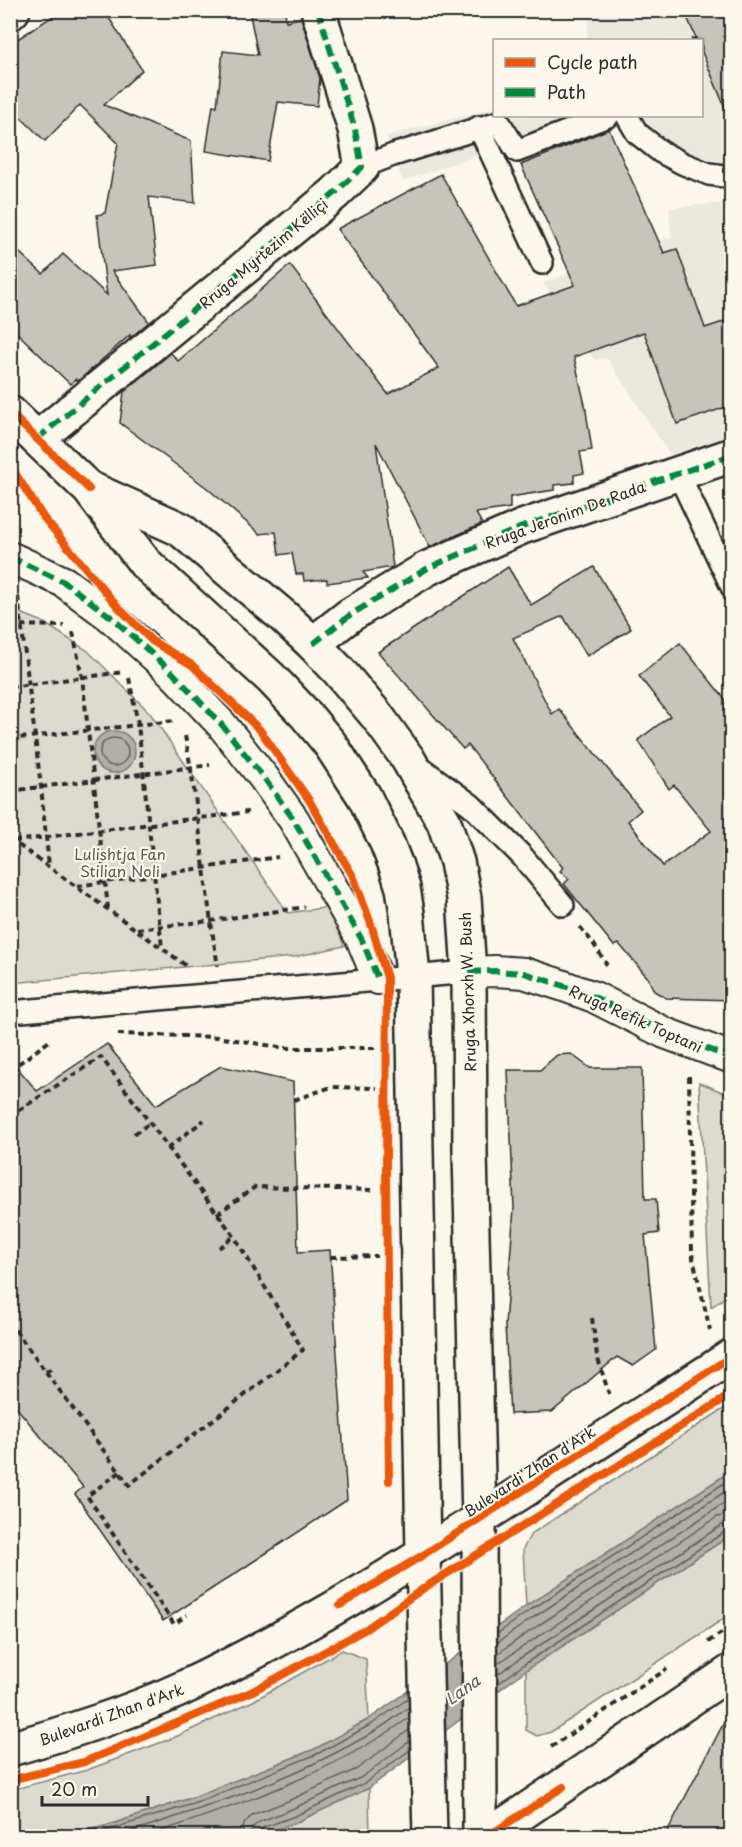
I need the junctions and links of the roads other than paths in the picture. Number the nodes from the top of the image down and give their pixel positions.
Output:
1 (318, 10) edge
2 (605, 117) edge
3 (628, 117) edge
4 (479, 127) junction
5 (362, 167) junction
6 (732, 177) edge
7 (542, 263) dead end
8 (10, 413) edge
9 (37, 439) junction
10 (732, 455) edge
11 (678, 473) junction
12 (89, 489) junction
13 (10, 557) edge
14 (732, 587) edge
15 (313, 644) junction
16 (408, 759) junction
17 (562, 905) dead end
18 (469, 972) junction
19 (413, 976) junction
20 (378, 979) junction
21 (10, 1012) edge
22 (732, 1058) edge
23 (721, 1347) edge
24 (479, 1519) junction
25 (423, 1555) junction
26 (732, 1671) edge
27 (10, 1749) edge
28 (429, 1829) edge
29 (480, 1836) edge
30 (488, 1836) edge

1 - 5 main road
2 - 4 lane
3 - 6 lane
4 - 5 lane
4 - 7 lane
5 - 9 main road, Rruga Myrtezim Këlliçi
8 - 9 main road, Rruga Xhorxh W. Bush
9 - 12 main road, Rruga Xhorxh W. Bush
10 - 11 main road, Rruga Jeronim De Rada
11 - 14 lane
11 - 15 main road, Rruga Jeronim De Rada
12 - 15 main road, Rruga Xhorxh W. Bush
12 - 19 main road, Rruga Xhorxh W. Bush
13 - 20 street
15 - 16 main road, Rruga Xhorxh W. Bush
16 - 17 lane
16 - 18 main road, Rruga Xhorxh W. Bush
18 - 19 lane
18 - 22 street, Rruga Refik Toptani
18 - 24 main road, Rruga Xhorxh W. Bush
19 - 20 lane
19 - 25 main road, Rruga Xhorxh W. Bush
20 - 21 lane
23 - 24 main road, Bulevardi Zhan d'Ark
24 - 25 main road, Bulevardi Zhan d'Ark
24 - 29 main road, Rruga Xhorxh W. Bush
25 - 27 main road, Bulevardi Zhan d'Ark
25 - 28 main road, Rruga Xhorxh W. Bush
26 - 30 main road

